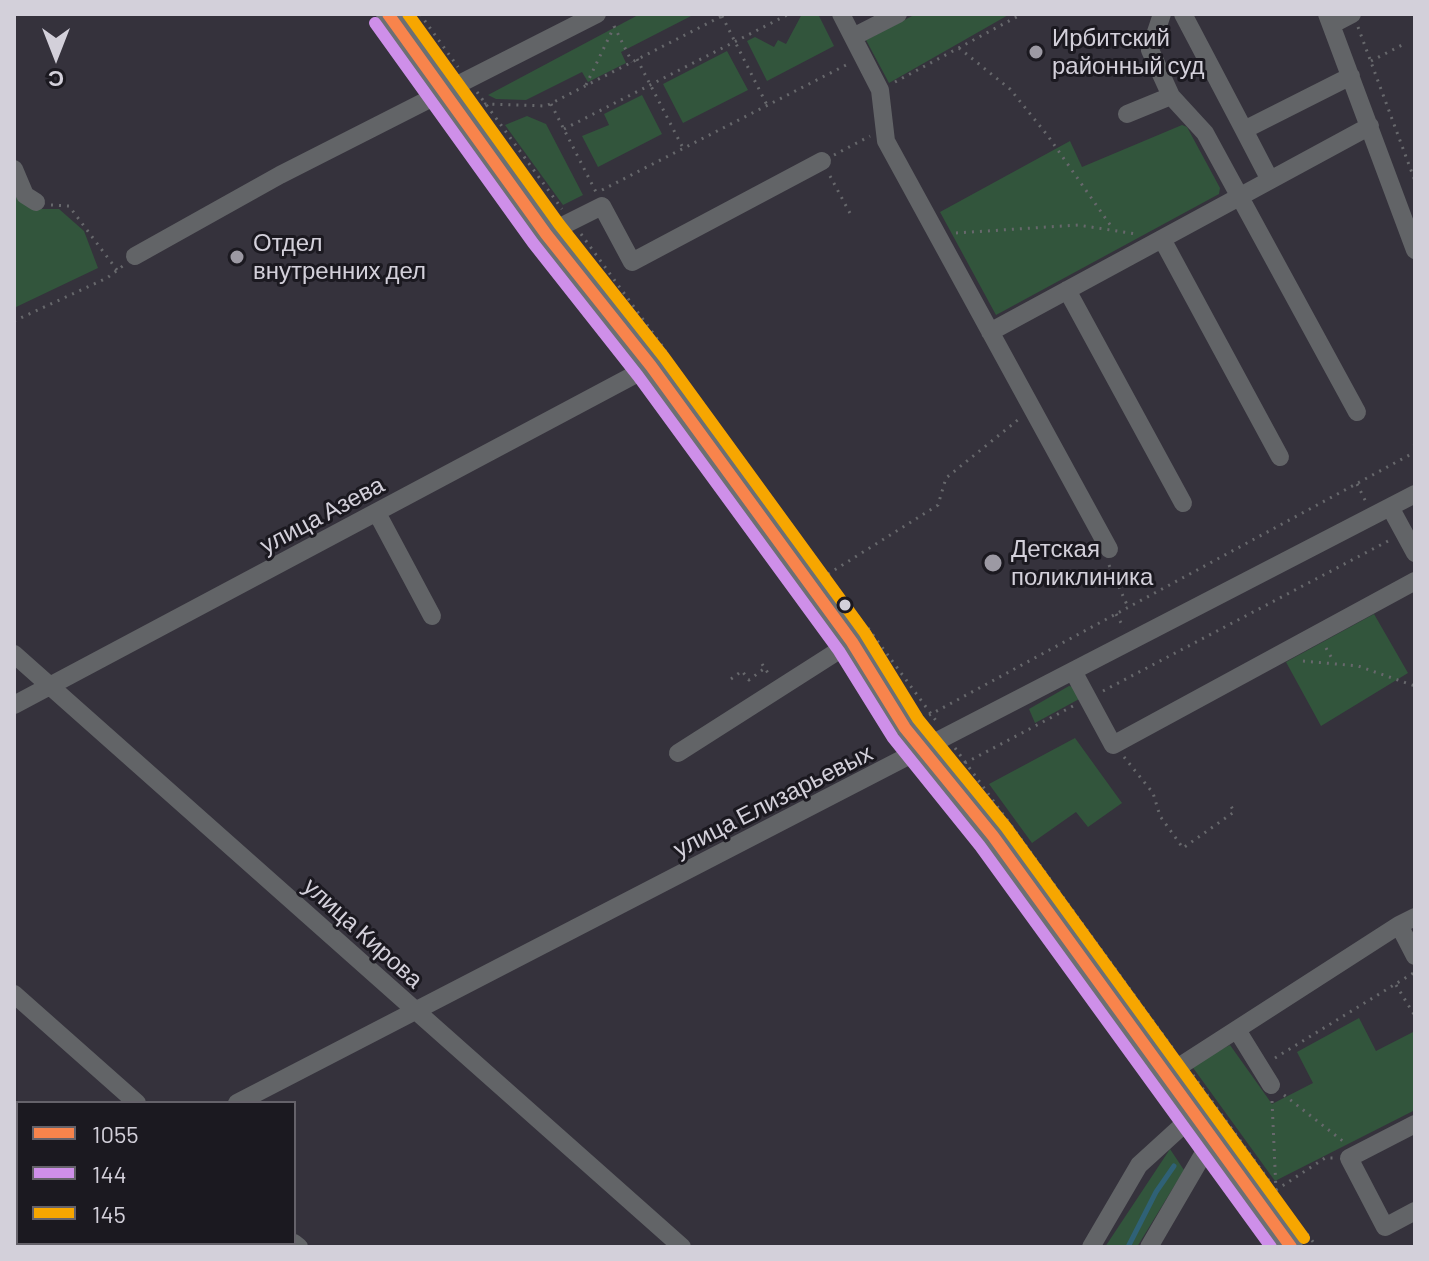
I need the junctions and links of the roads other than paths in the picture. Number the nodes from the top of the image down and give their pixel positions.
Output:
1 (388, 14) edge
2 (597, 14) edge
3 (841, 14) edge
4 (898, 14) edge
5 (1162, 14) edge
6 (1183, 14) edge
7 (1329, 19) edge
8 (1355, 20) edge
9 (853, 37) junction
10 (1351, 76) junction
11 (442, 91) junction
12 (1171, 96) junction
13 (1127, 114) dead end
14 (1240, 123) junction
15 (1370, 126) junction
16 (1205, 133) junction
17 (822, 161) road end
18 (14, 169) edge
19 (1270, 180) junction
20 (1240, 196) junction
21 (37, 203) road end
22 (546, 234) junction
23 (1162, 239) junction
24 (1415, 250) edge
25 (135, 256) dead end
26 (1067, 290) junction
27 (990, 332) junction
28 (651, 366) junction
29 (1357, 412) dead end
30 (1280, 457) dead end
31 (1415, 494) edge
32 (1183, 503) dead end
33 (1390, 507) junction
34 (377, 513) junction
35 (1109, 549) road end
36 (1415, 553) edge
37 (1415, 581) edge
38 (432, 616) dead end
39 (852, 642) junction
40 (14, 654) edge
41 (1073, 671) junction
42 (50, 687) junction
43 (14, 705) edge
44 (924, 750) junction
45 (678, 753) dead end
46 (1407, 921) edge
47 (1415, 956) edge
48 (14, 994) edge
49 (417, 1012) junction
50 (1237, 1030) junction
51 (1166, 1075) junction
52 (1271, 1085) road end
53 (135, 1101) edge
54 (241, 1101) edge
55 (1195, 1114) junction
56 (1415, 1124) edge
57 (1212, 1139) junction
58 (1415, 1211) edge
59 (682, 1247) edge
60 (1091, 1247) edge
61 (1149, 1247) edge
62 (1291, 1247) edge

1 - 11 main road
2 - 11 street
3 - 9 street
4 - 9 street
5 - 12 street
6 - 14 street
7 - 8 street
7 - 10 street
9 - 27 street
10 - 14 street
10 - 15 street
11 - 22 main road
11 - 25 street
12 - 13 street
12 - 16 street
14 - 16 street
14 - 19 street
15 - 19 street
15 - 24 street
16 - 20 street
17 - 22 street
18 - 21 street
19 - 20 street
20 - 23 street
20 - 29 street
22 - 28 main road
23 - 26 street
23 - 30 street
26 - 27 street
26 - 32 street
27 - 35 street
28 - 34 street, улица Азева
28 - 39 main road
31 - 33 street, улица Елизарьевых
33 - 36 street
33 - 41 street, улица Елизарьевых
34 - 38 street
34 - 42 street, улица Азева
37 - 41 street
39 - 44 main road
39 - 45 street
40 - 42 street, улица Кирова
41 - 44 street, улица Елизарьевых
42 - 43 street, улица Азева
42 - 49 street, улица Кирова
44 - 49 street, улица Елизарьевых
44 - 51 main road
46 - 47 street
46 - 50 street
48 - 53 street
49 - 54 street, улица Елизарьевых
49 - 59 street, улица Кирова
50 - 51 street
50 - 52 street
51 - 55 main road
55 - 57 main road
55 - 60 street
56 - 58 street
57 - 61 street
57 - 62 main road

